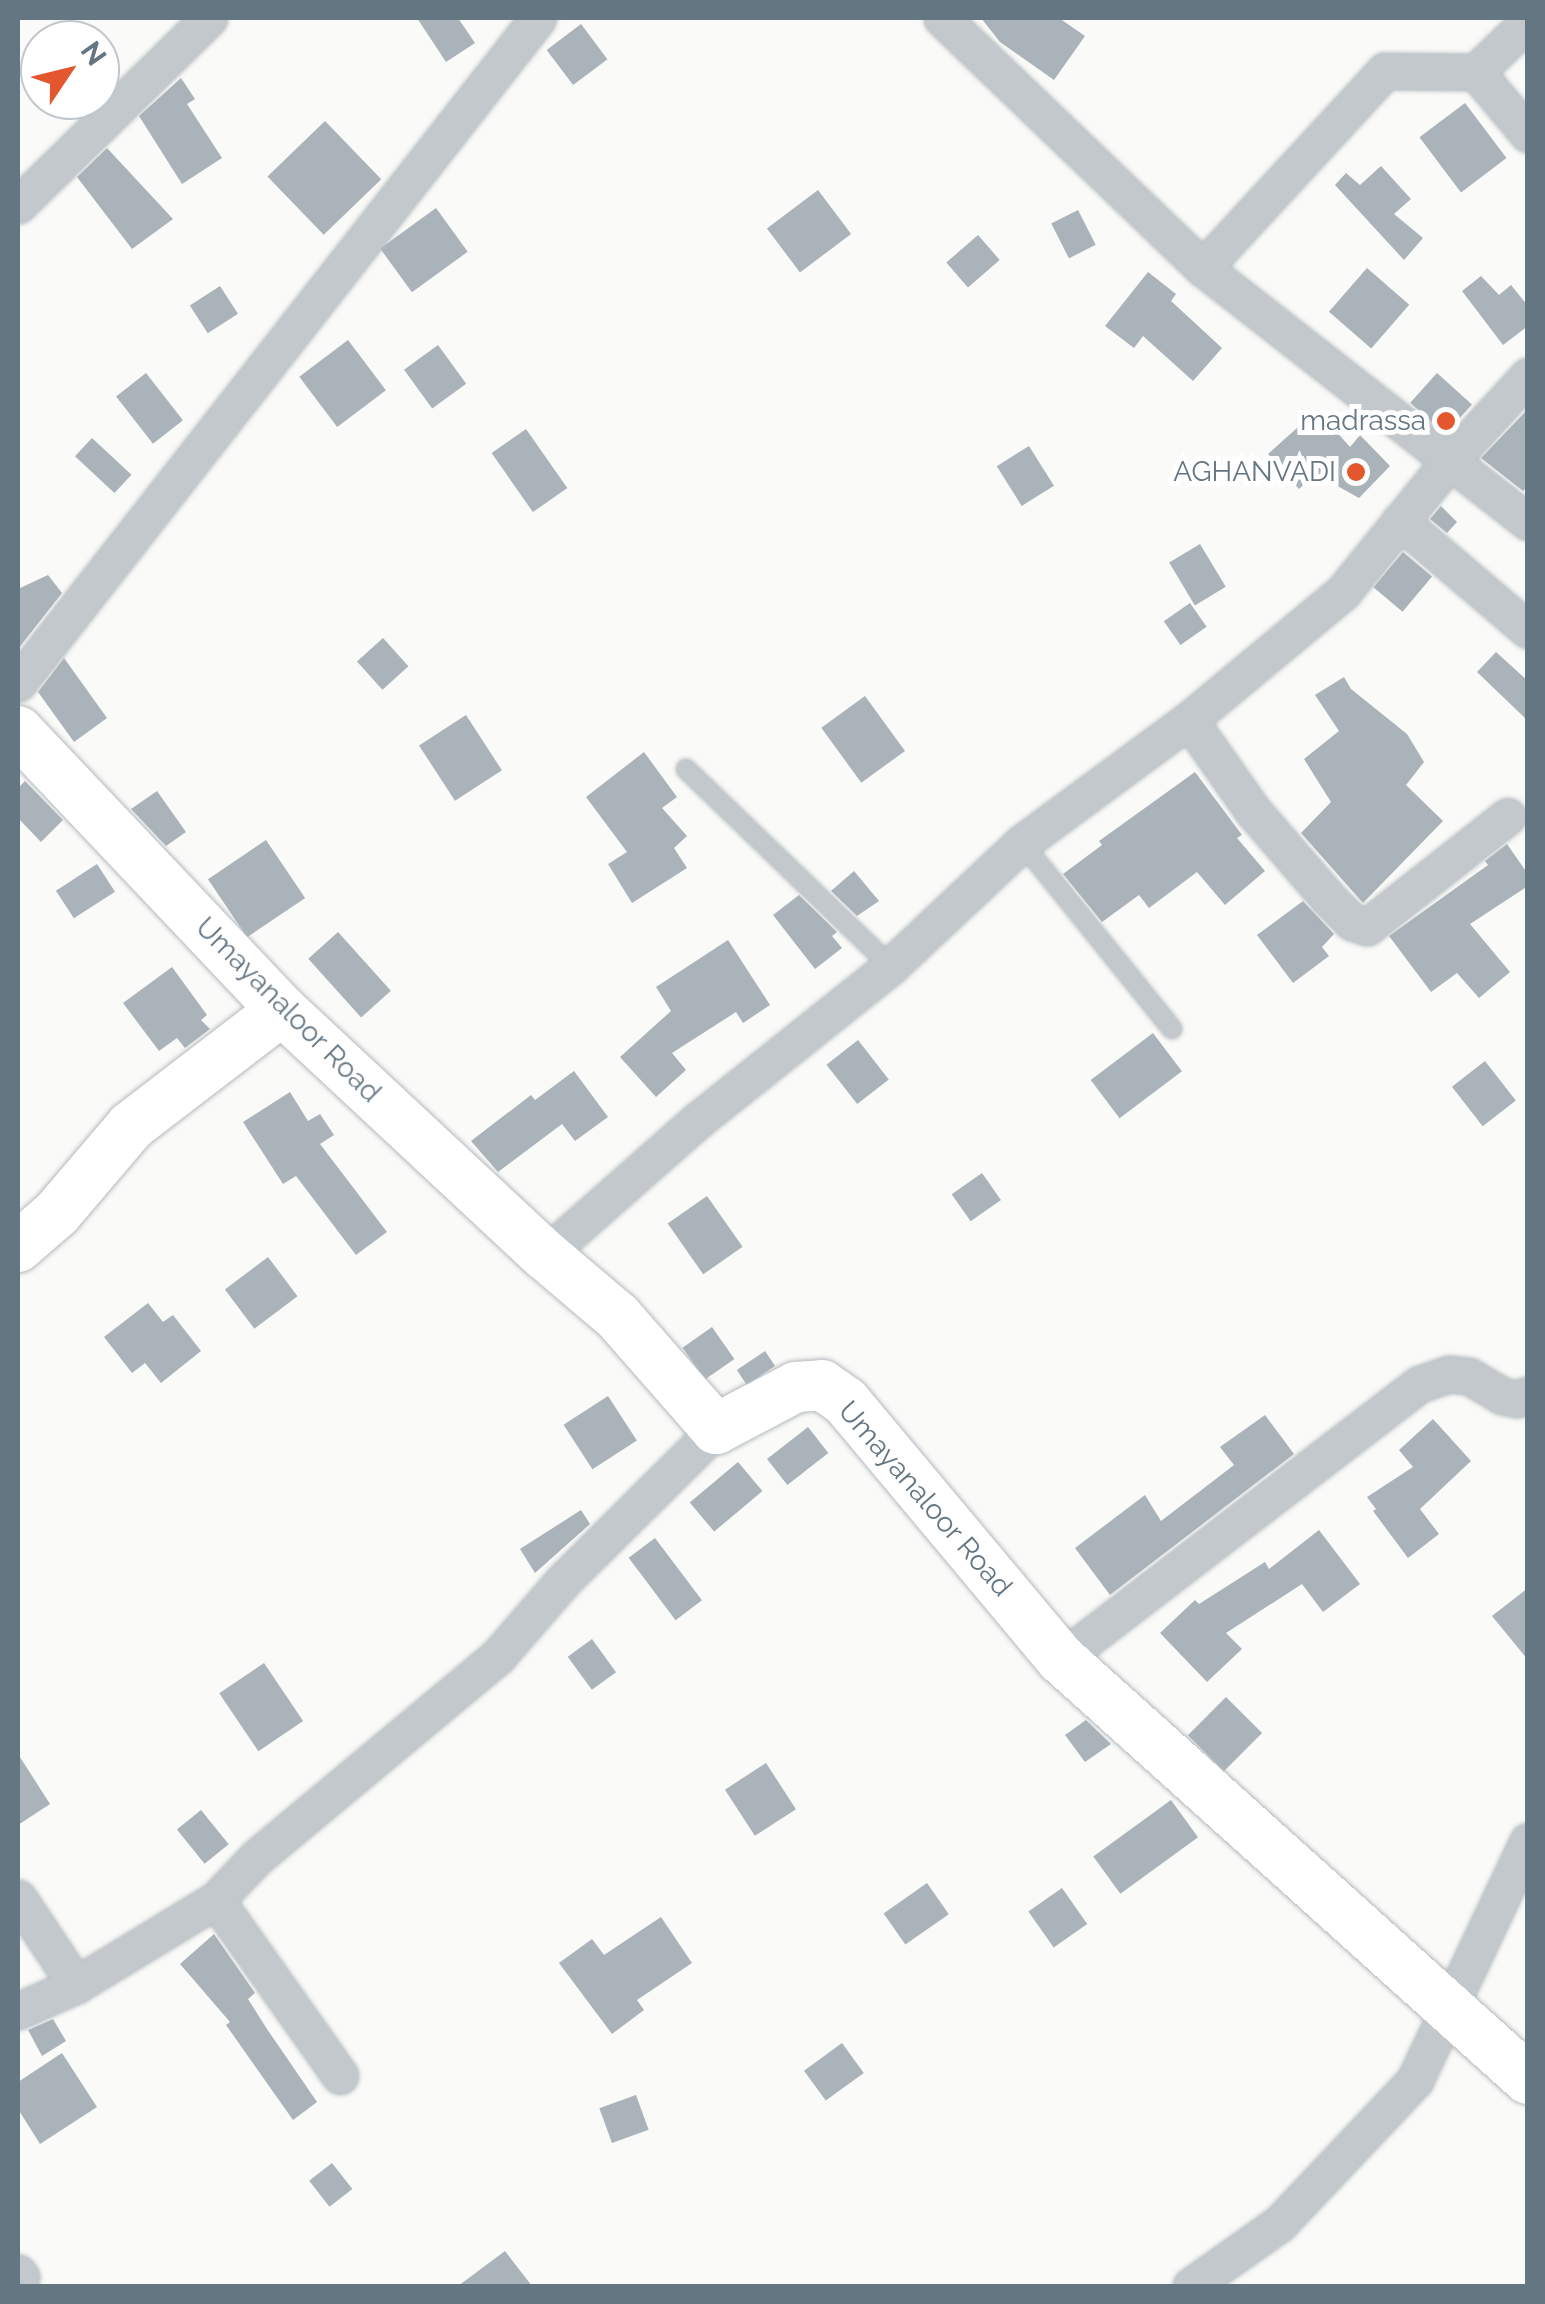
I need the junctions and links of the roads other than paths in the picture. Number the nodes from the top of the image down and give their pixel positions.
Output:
1 (209, 18) edge
2 (538, 18) edge
3 (942, 18) edge
4 (1528, 22) edge
5 (1476, 72) junction
6 (1528, 134) edge
7 (18, 205) edge
8 (1204, 268) junction
9 (1528, 376) edge
10 (1448, 462) junction
11 (1400, 521) junction
12 (1528, 522) edge
13 (1528, 630) edge
14 (18, 683) edge
15 (1189, 720) junction
16 (18, 732) edge
17 (686, 769) dead end
18 (1508, 816) dead end
19 (1022, 843) junction
20 (891, 966) junction
21 (282, 1010) junction
22 (1172, 1029) dead end
23 (18, 1246) edge
24 (545, 1255) junction
25 (1528, 1395) edge
26 (716, 1429) junction
27 (1061, 1659) junction
28 (1528, 1841) edge
29 (18, 1898) edge
30 (216, 1900) junction
31 (76, 1986) junction
32 (1450, 2009) junction
33 (18, 2012) edge
34 (340, 2076) dead end
35 (1528, 2079) edge
36 (1192, 2286) edge

1 - 7 street
2 - 14 street
3 - 8 street
4 - 5 street
5 - 6 street
5 - 8 street
8 - 10 street
9 - 10 street
10 - 11 street
10 - 12 street
11 - 13 street
11 - 15 street
15 - 18 street
15 - 19 street
16 - 21 main road, Umayanaloor Road
17 - 20 lane
19 - 20 street
19 - 22 lane
20 - 24 street
21 - 23 main road
21 - 24 main road, Umayanaloor Road
24 - 26 main road, Umayanaloor Road
25 - 27 street
26 - 27 main road, Umayanaloor Road
26 - 30 street
27 - 32 main road, Umayanaloor Road
28 - 32 street
29 - 31 street
30 - 31 street
30 - 34 street
31 - 33 street
32 - 35 main road, Umayanaloor Road
32 - 36 street

